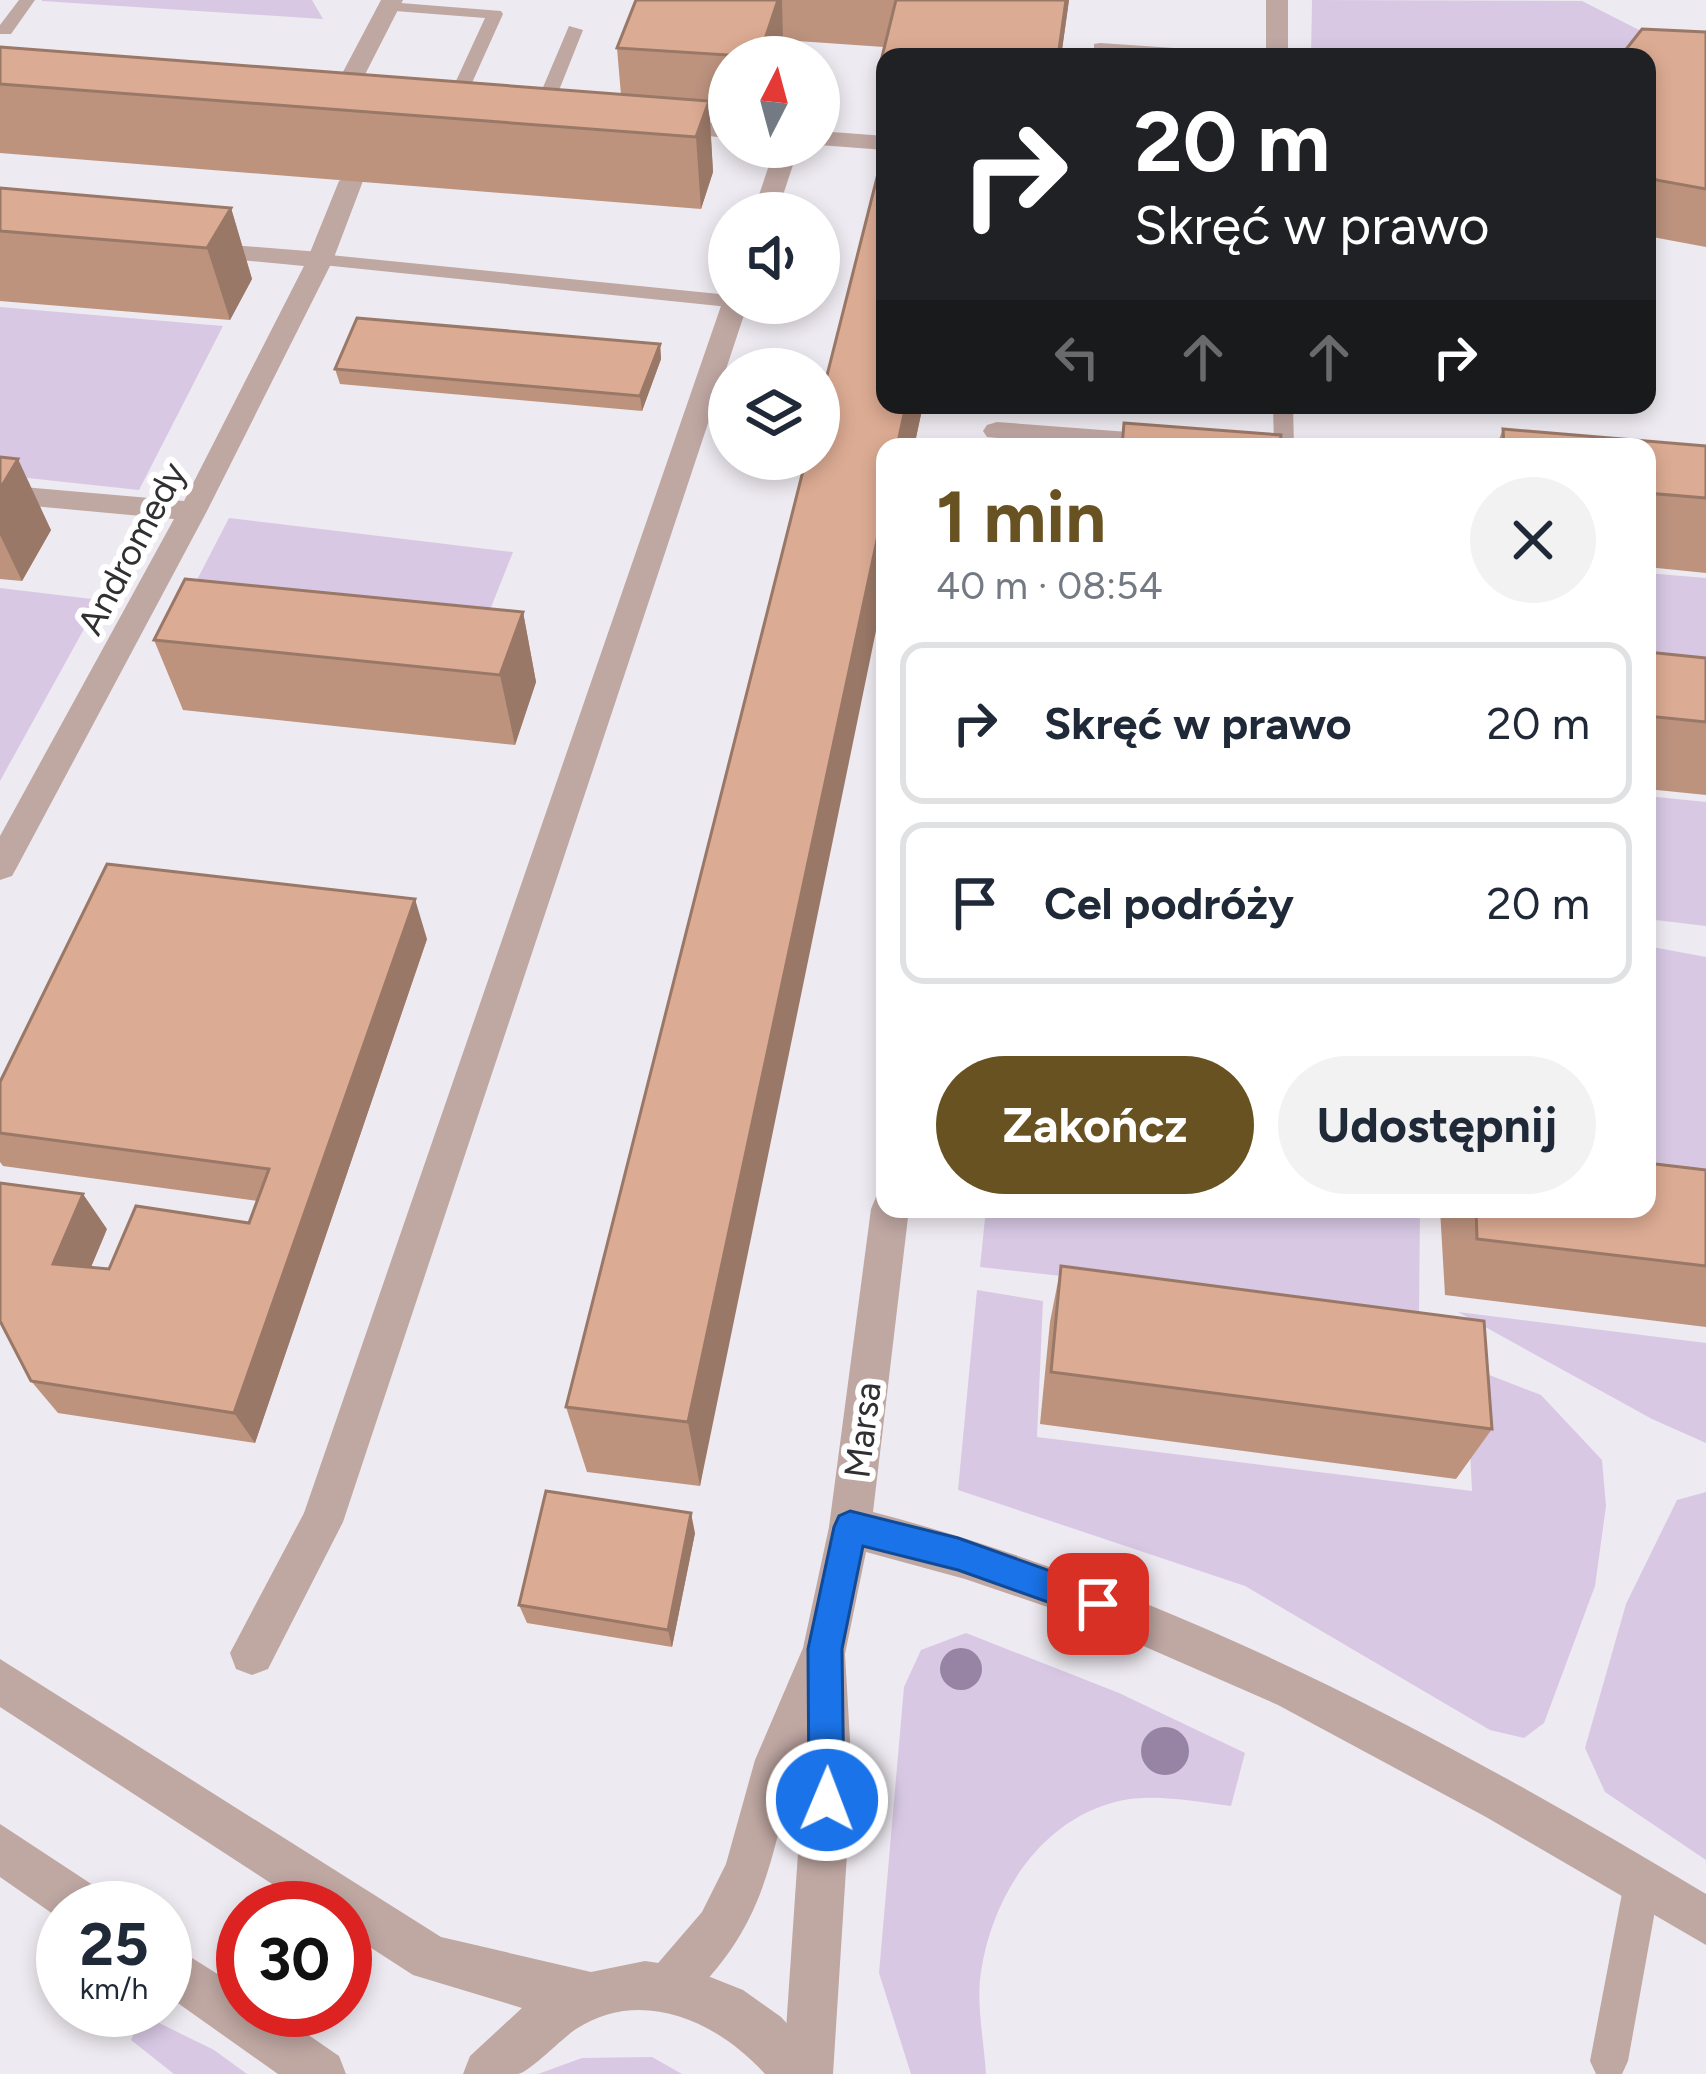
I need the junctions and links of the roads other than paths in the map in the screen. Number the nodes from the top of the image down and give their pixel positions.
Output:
1 (27, 0) edge
2 (1277, 0) edge
3 (390, 4) edge
4 (5, 30) dead end
5 (575, 30) dead end
6 (1277, 48) edge
7 (465, 81) edge
8 (372, 106) edge
9 (540, 118) edge
10 (634, 124) edge
11 (708, 129) edge
12 (840, 140) edge
13 (876, 142) edge
14 (351, 181) edge
15 (160, 248) edge
16 (320, 260) junction
17 (708, 300) edge
18 (725, 324) edge
19 (998, 428) edge
20 (1109, 438) edge
21 (0, 494) edge
22 (193, 511) junction
23 (0, 867) edge
24 (889, 1218) edge
25 (850, 1527) junction
26 (825, 1649) junction
27 (252, 1653) dead end
28 (0, 1681) edge
29 (0, 1848) edge
30 (47, 1881) edge
31 (1642, 1882) junction
32 (1706, 1921) edge
33 (192, 1984) edge
34 (670, 1986) junction
35 (588, 1996) junction
36 (1609, 2061) dead end
37 (321, 2074) edge
38 (488, 2074) edge
39 (799, 2074) edge
40 (808, 2074) edge

1 - 4 lane
2 - 6 street
3 - 7 lane
3 - 8 street
5 - 9 lane
10 - 11 street
12 - 13 street
14 - 16 street, Andromedy
15 - 16 street
16 - 17 lane
16 - 22 street, Andromedy
18 - 27 street
19 - 20 street
21 - 22 street
22 - 23 street, Andromedy
24 - 25 street, Marsa
25 - 26 street, Marsa
25 - 31 street
26 - 34 street, Marsa
26 - 40 street, Marsa
28 - 35 street
29 - 30 street
31 - 32 street
31 - 36 lane
33 - 37 street
34 - 35 street
34 - 39 street
35 - 38 street

